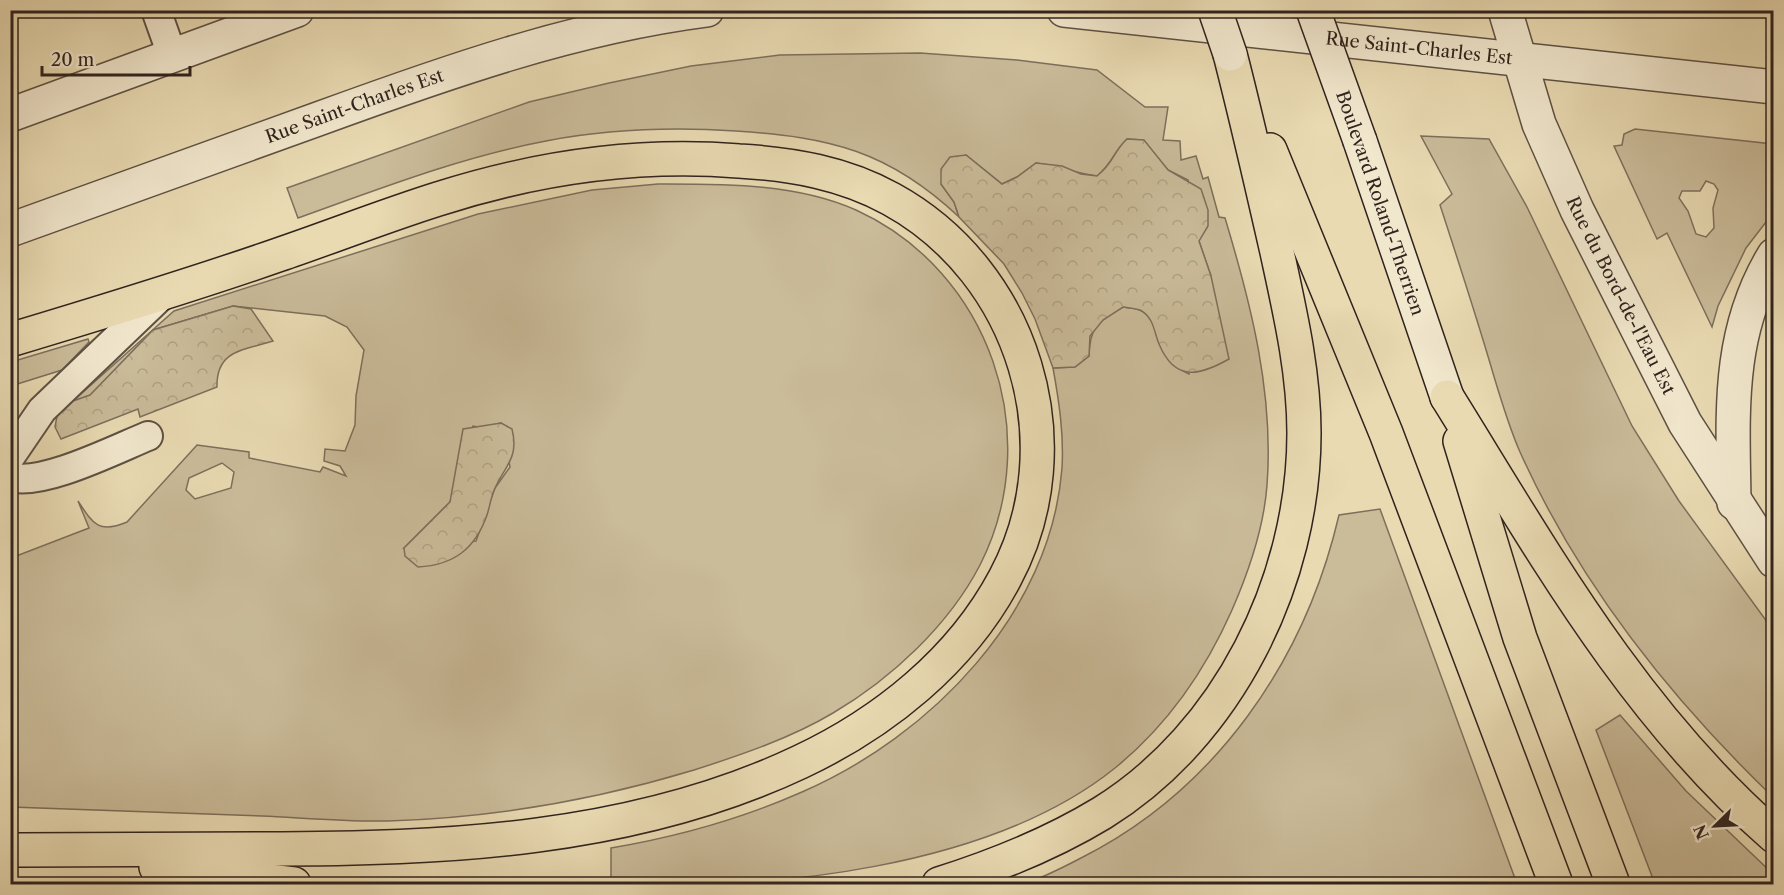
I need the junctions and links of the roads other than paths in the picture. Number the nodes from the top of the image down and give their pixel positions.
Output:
1 (156, 10) edge
2 (297, 10) edge
3 (707, 10) edge
4 (1064, 10) edge
5 (1215, 10) edge
6 (1312, 10) edge
7 (1506, 10) edge
8 (1230, 54) joint
9 (172, 55) junction
10 (1520, 60) junction
11 (1773, 87) edge
12 (10, 115) edge
13 (1258, 137) junction
14 (10, 230) edge
15 (1773, 255) edge
16 (163, 294) junction
17 (10, 340) edge
18 (1447, 397) junction
19 (148, 436) dead end
20 (10, 457) edge
21 (10, 477) edge
22 (1734, 503) junction
23 (1773, 561) edge
24 (1773, 836) edge
25 (15, 850) edge
26 (294, 885) edge
27 (939, 885) edge
28 (1556, 885) edge
29 (1613, 885) edge

1 - 9 lane
2 - 9 street
3 - 14 street, Rue Saint-Charles Est
4 - 10 street, Rue Saint-Charles Est
5 - 8 street, bridge
6 - 18 street, Boulevard Roland-Therrien, bridge
7 - 10 street, Rue du Bord-de-l'Eau Est
8 - 13 highway
9 - 12 street
10 - 11 street, Rue Saint-Charles Est
10 - 22 street, Rue du Bord-de-l'Eau Est
13 - 27 highway
13 - 28 highway
15 - 22 street
16 - 17 highway
16 - 20 lane
16 - 25 highway
18 - 24 highway
18 - 29 highway
19 - 21 lane
22 - 23 street, Rue du Bord-de-l'Eau Est
25 - 26 highway

